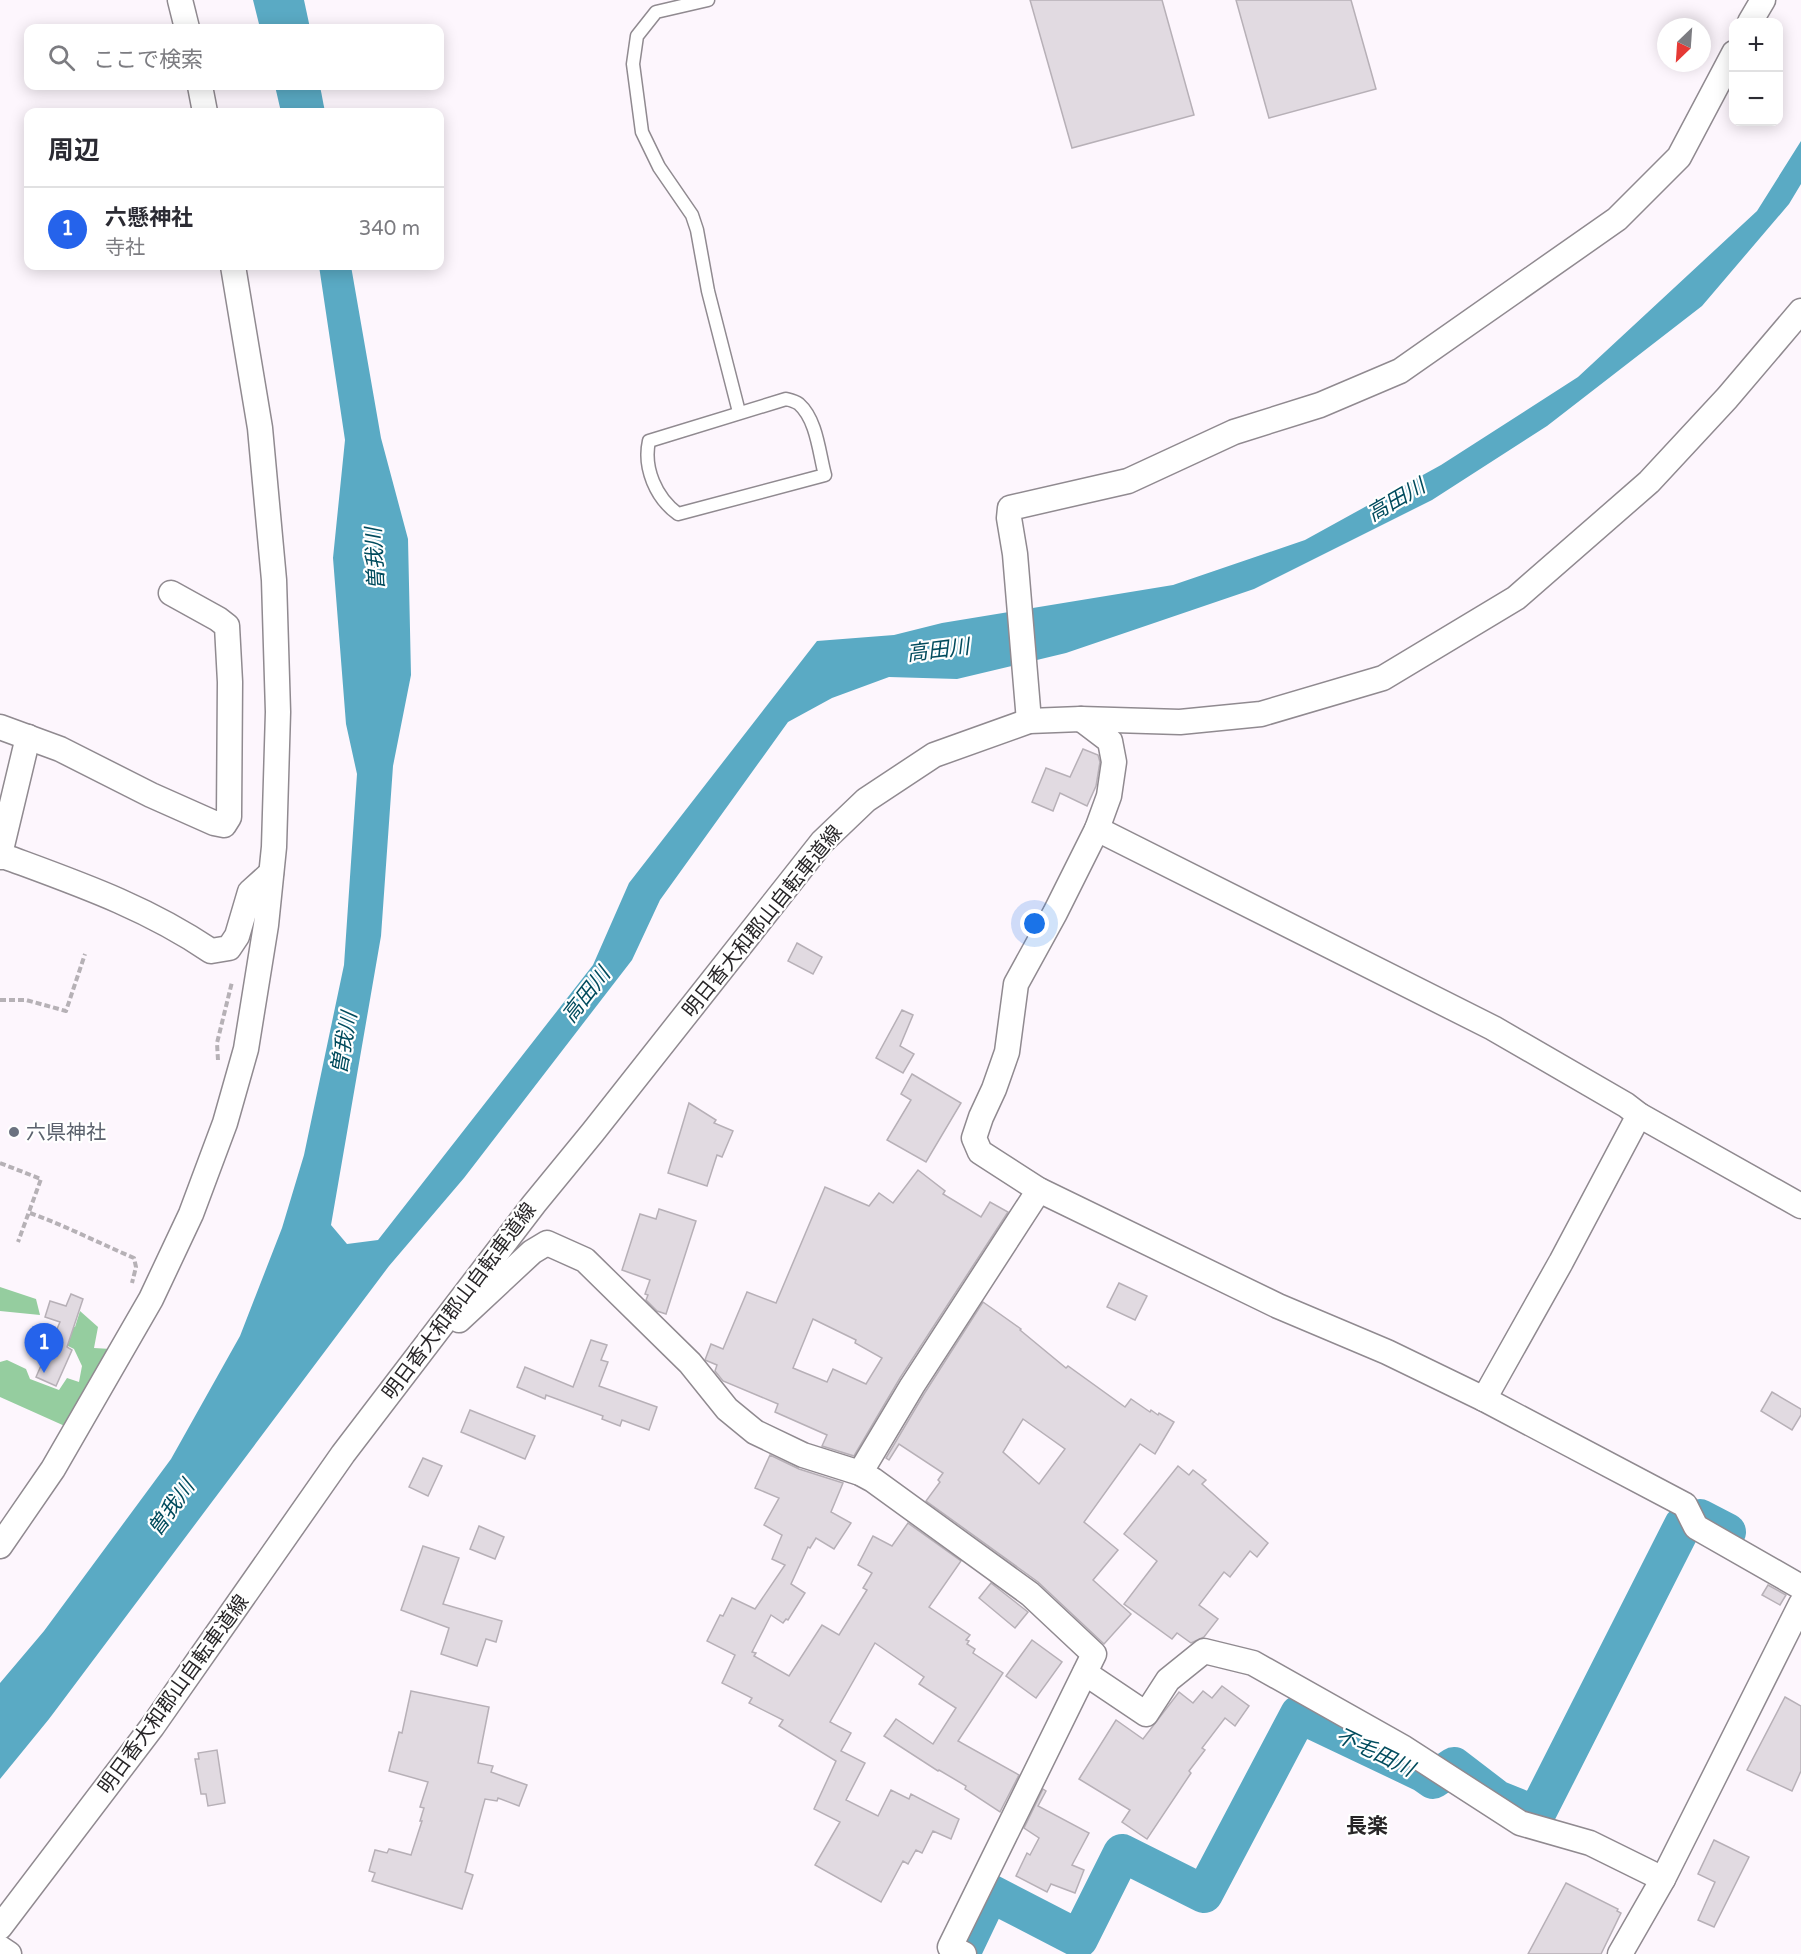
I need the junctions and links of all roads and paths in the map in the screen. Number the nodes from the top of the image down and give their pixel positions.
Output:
1 (180, 0) edge
2 (708, 0) edge
3 (1763, 0) edge
4 (1752, 18) edge
5 (186, 24) edge
6 (1729, 62) edge
7 (201, 90) edge
8 (204, 108) edge
9 (234, 270) edge
10 (1801, 311) edge
11 (739, 412) junction
12 (171, 593) dead end
13 (1028, 716) junction
14 (1081, 719) junction
15 (0, 727) edge
16 (28, 737) junction
17 (1097, 829) junction
18 (0, 856) edge
19 (271, 873) junction
20 (85, 954) dead end
21 (0, 1000) edge
22 (1639, 1115) junction
23 (0, 1163) edge
24 (1039, 1190) junction
25 (1801, 1206) edge
26 (30, 1213) junction
27 (18, 1242) dead end
28 (130, 1290) dead end
29 (422, 1350) junction
30 (1484, 1399) junction
31 (860, 1473) junction
32 (0, 1546) edge
33 (1801, 1587) edge
34 (1801, 1604) edge
35 (1084, 1673) junction
36 (1663, 1879) junction
37 (0, 1927) edge
38 (0, 1948) edge
39 (957, 1951) edge
40 (9, 1954) edge
41 (1620, 1954) edge

1 - 5 street
2 - 11 lane
3 - 4 street
6 - 13 street
7 - 8 street
9 - 19 street
10 - 14 street, 明日香大和郡山自転車道線
11 - 11 lane
12 - 16 street
13 - 14 street, 明日香大和郡山自転車道線
13 - 29 street, 明日香大和郡山自転車道線
14 - 17 street
15 - 16 street
16 - 18 street
17 - 22 street
17 - 24 street
18 - 19 street
19 - 32 street
20 - 21 path
22 - 25 street
22 - 30 street
23 - 26 path
24 - 30 street
24 - 31 street
26 - 27 path
26 - 28 path
29 - 31 street
29 - 37 street, 明日香大和郡山自転車道線
30 - 33 street
31 - 35 street
34 - 36 street
35 - 36 street
35 - 39 street
36 - 41 street
38 - 40 street

